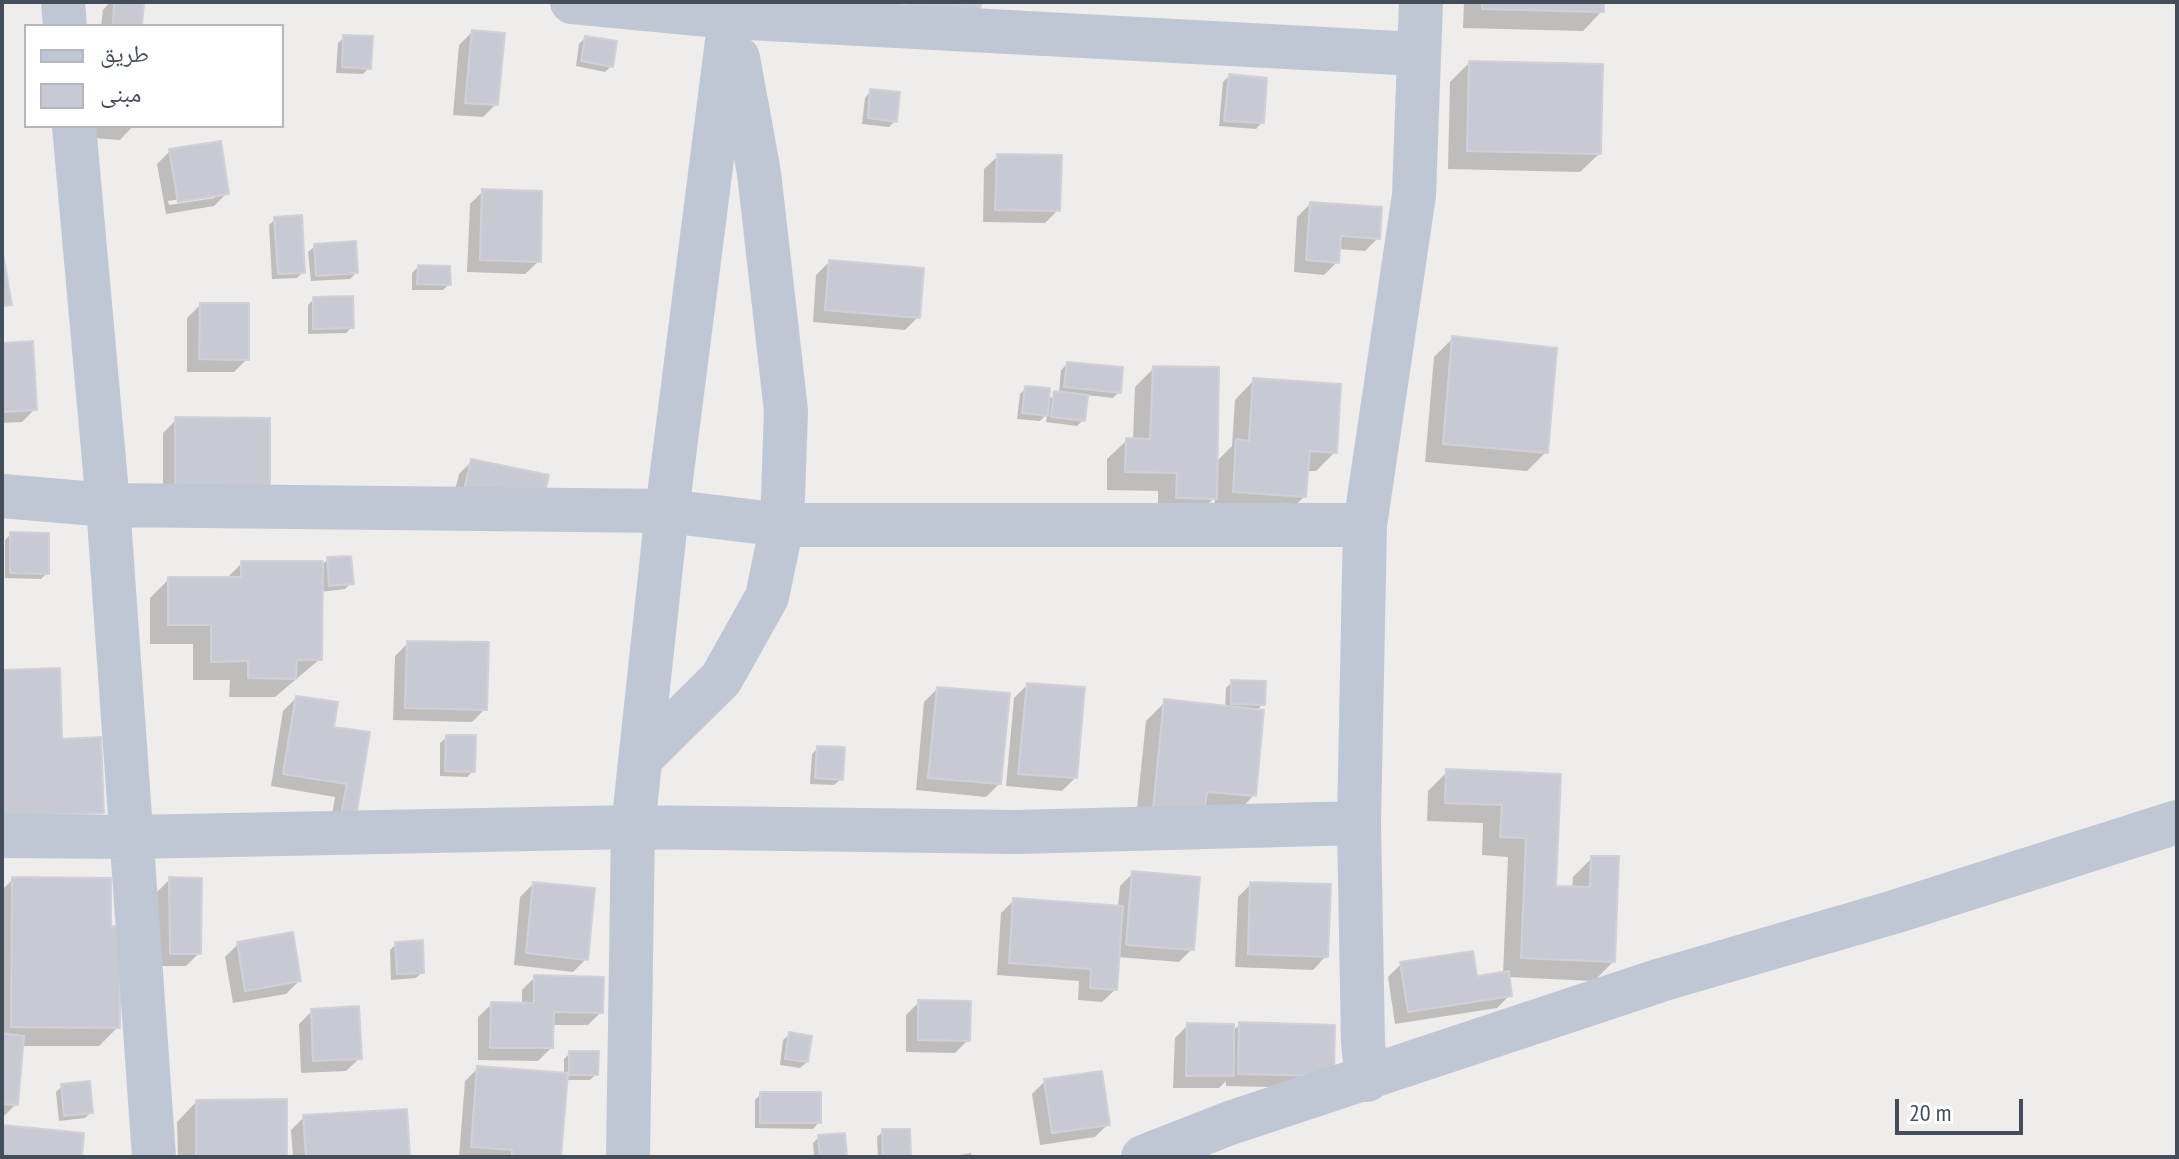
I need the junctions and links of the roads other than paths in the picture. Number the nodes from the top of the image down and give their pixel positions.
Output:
1 (63, 2) edge
2 (572, 2) edge
3 (1421, 2) edge
4 (731, 9) edge
5 (65, 24) edge
6 (1417, 54) junction
7 (74, 128) edge
8 (2, 496) edge
9 (108, 505) junction
10 (667, 511) junction
11 (782, 525) junction
12 (1365, 525) junction
13 (641, 758) junction
14 (2177, 822) edge
15 (1359, 823) junction
16 (633, 827) junction
17 (2, 836) edge
18 (131, 837) junction
19 (1367, 1080) junction
20 (154, 1157) edge
21 (628, 1157) edge
22 (1143, 1157) edge

1 - 5 street
2 - 4 street
3 - 6 street
4 - 6 street
4 - 10 street
4 - 11 street
6 - 12 street
7 - 9 street
8 - 9 street
9 - 10 street
9 - 18 street
10 - 11 street
10 - 13 street
11 - 12 street
11 - 13 street
12 - 15 street
13 - 16 street
14 - 19 street
15 - 16 street
15 - 19 street
16 - 18 street
16 - 21 street
17 - 18 street
18 - 20 street
19 - 22 street

